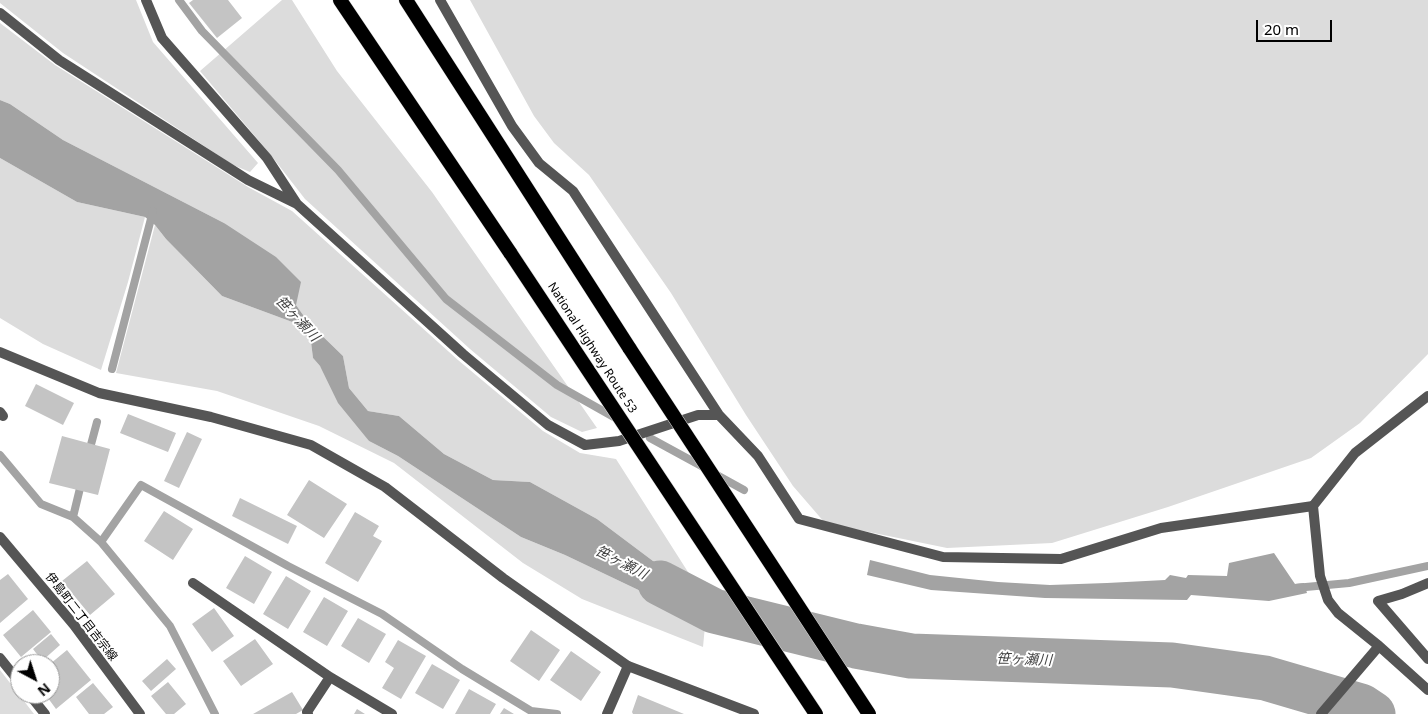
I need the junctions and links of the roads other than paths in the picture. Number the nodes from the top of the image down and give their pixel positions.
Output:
1 (146, 0) edge
2 (340, 0) edge
3 (406, 0) edge
4 (440, 0) edge
5 (0, 13) edge
6 (297, 204) junction
7 (0, 352) edge
8 (1428, 396) edge
9 (719, 414) junction
10 (1313, 506) junction
11 (0, 537) edge
12 (193, 583) dead end
13 (1428, 583) edge
14 (1379, 646) junction
15 (0, 658) edge
16 (1428, 659) edge
17 (628, 666) junction
18 (10, 670) edge
19 (330, 677) junction
20 (1428, 690) edge
21 (38, 704) edge
22 (608, 711) edge
23 (46, 714) edge
24 (140, 714) edge
25 (308, 714) edge
26 (392, 714) edge
27 (754, 714) edge
28 (816, 714) edge
29 (869, 714) edge
30 (1321, 714) edge

1 - 6 street
2 - 28 highway, National Highway Route 53, bridge
3 - 29 highway, bridge
4 - 9 street
5 - 6 street
6 - 9 street
7 - 17 street
8 - 10 street
9 - 10 street
10 - 14 street
11 - 24 street, 伊島町二丁目吉宗線
12 - 19 street
13 - 16 street
14 - 20 street
14 - 30 street
15 - 18 street
17 - 22 street
17 - 27 street
19 - 25 street
19 - 26 street
21 - 23 street

